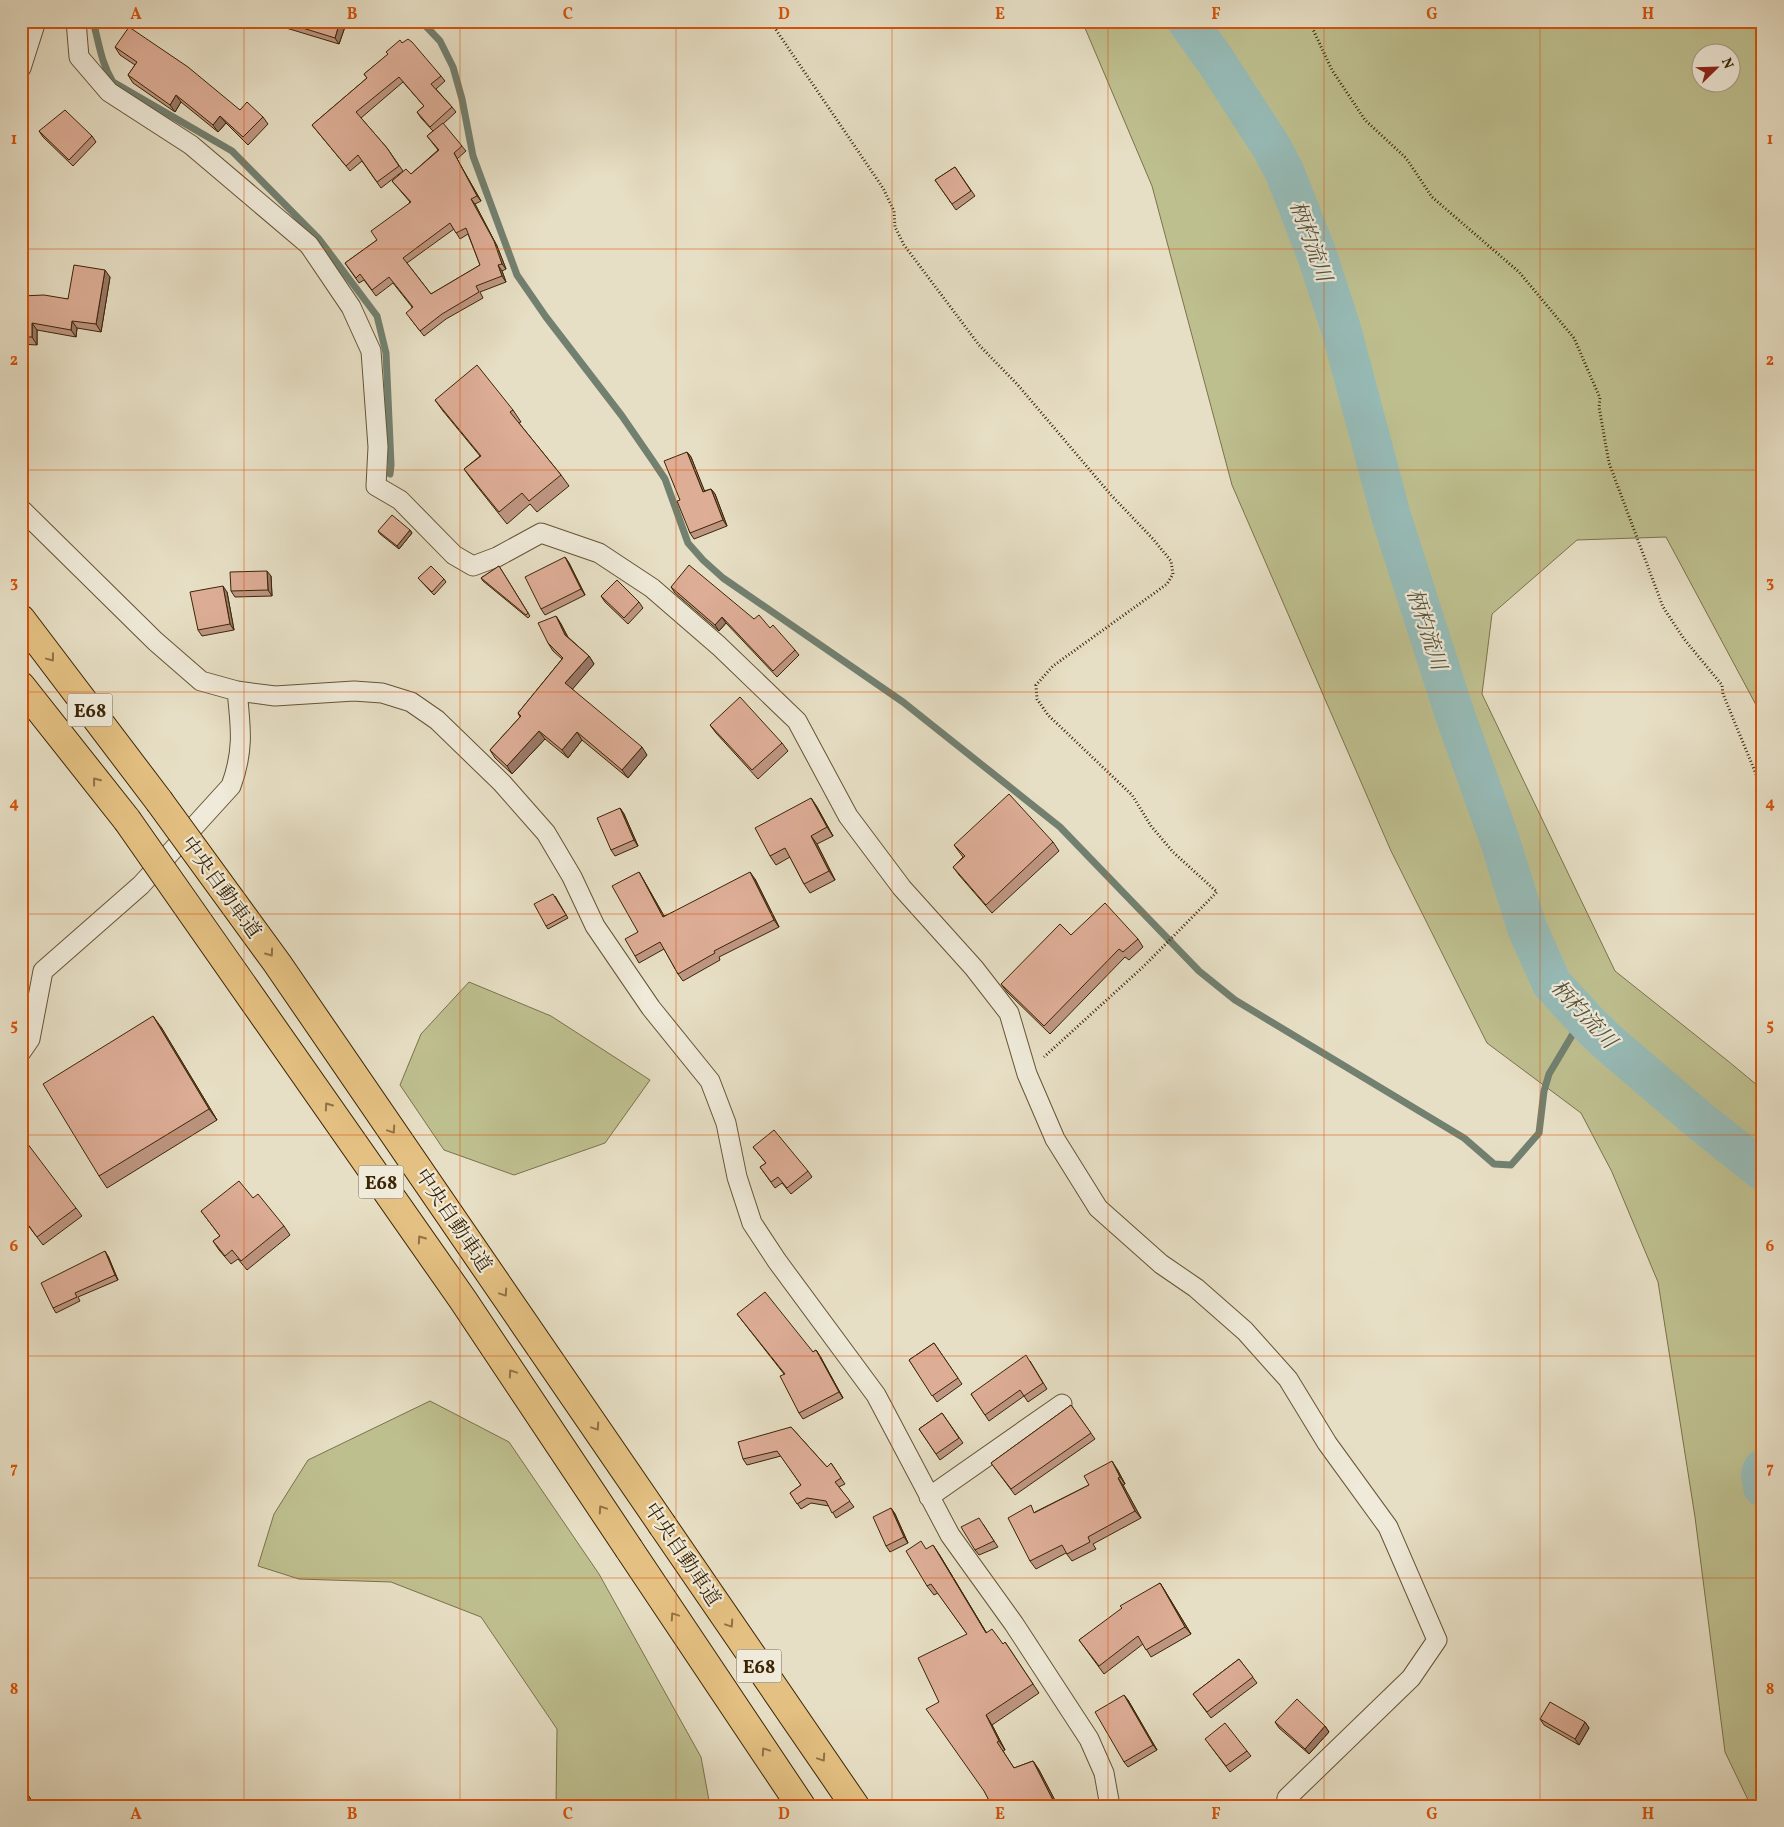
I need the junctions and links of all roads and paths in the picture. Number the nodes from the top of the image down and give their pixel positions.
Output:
1 (36, 21) edge
2 (76, 21) edge
3 (770, 21) edge
4 (1309, 21) edge
5 (21, 68) edge
6 (21, 509) edge
7 (21, 619) edge
8 (21, 686) edge
9 (237, 691) junction
10 (1763, 792) edge
11 (21, 1052) edge
12 (1027, 1074) junction
13 (1062, 1404) dead end
14 (929, 1497) junction
15 (802, 1806) edge
16 (855, 1806) edge
17 (1110, 1806) edge
18 (1286, 1806) edge

1 - 5 street
2 - 12 street
3 - 12 path
4 - 10 path
6 - 9 street
7 -> 16 highway, 中央自動車道 / E68, bridge
15 -> 8 highway, 中央自動車道 / E68, bridge
9 - 11 street
9 - 14 street
12 - 18 street
13 - 14 street
14 - 17 street

